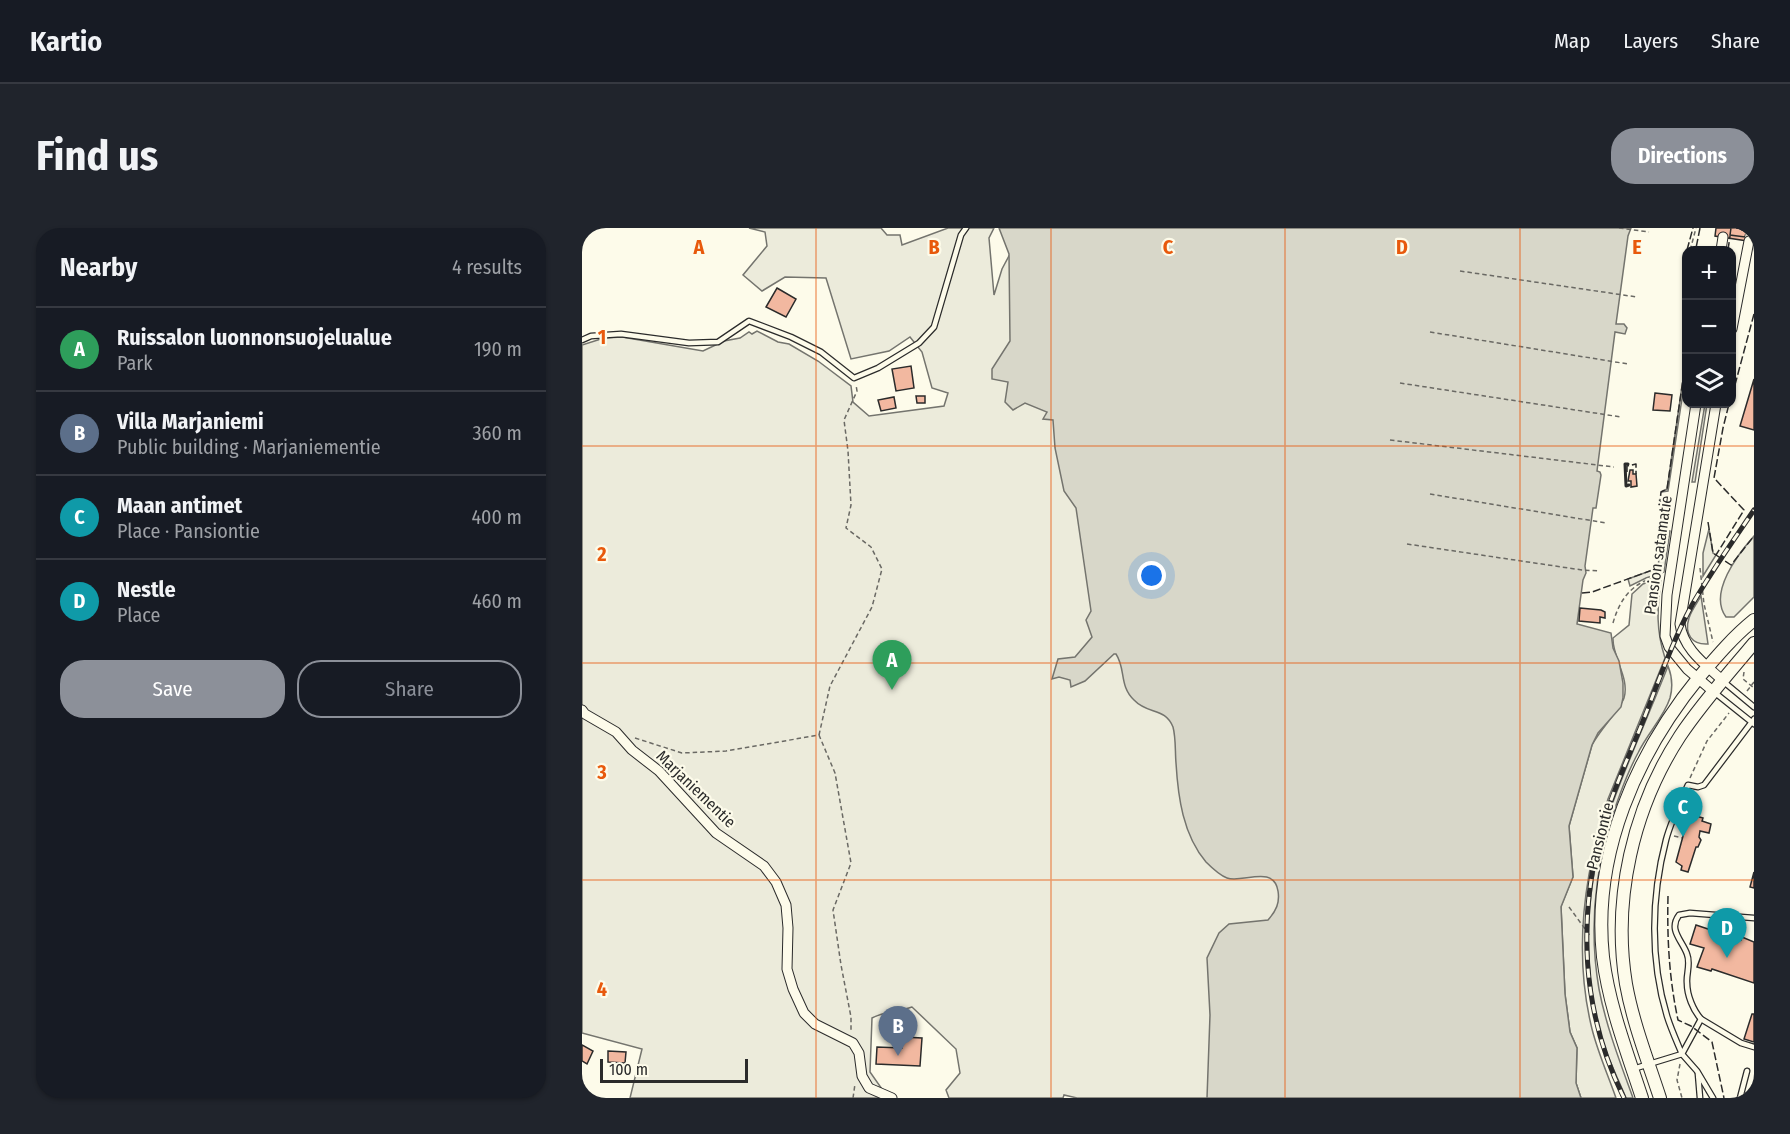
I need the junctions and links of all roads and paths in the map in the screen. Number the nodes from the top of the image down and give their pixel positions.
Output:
1 (966, 228) edge
2 (1619, 228) edge
3 (1696, 228) edge
4 (1649, 232) dead end
5 (1723, 237) dead end
6 (1749, 241) dead end
7 (1692, 246) edge
8 (1722, 246) edge
9 (1460, 271) dead end
10 (1637, 297) dead end
11 (1736, 305) edge
12 (1430, 332) dead end
13 (582, 340) edge
14 (1628, 364) dead end
15 (854, 378) junction
16 (1400, 383) dead end
17 (1695, 408) edge
18 (1715, 408) edge
19 (1621, 417) dead end
20 (1390, 440) dead end
21 (1614, 467) dead end
22 (1430, 494) dead end
23 (1606, 523) dead end
24 (1407, 544) dead end
25 (1700, 567) dead end
26 (1600, 571) dead end
27 (1670, 576) junction
28 (1754, 620) edge
29 (1612, 623) dead end
30 (1712, 642) dead end
31 (1754, 643) edge
32 (1707, 667) junction
33 (1744, 671) dead end
34 (1698, 679) junction
35 (1723, 681) junction
36 (1754, 681) edge
37 (1751, 685) junction
38 (1754, 688) edge
39 (1714, 692) junction
40 (1742, 697) junction
41 (1734, 707) junction
42 (1754, 708) edge
43 (582, 710) edge
44 (1753, 721) edge
45 (616, 732) junction
46 (819, 735) junction
47 (1688, 785) junction
48 (1569, 908) dead end
49 (1754, 918) edge
50 (1602, 941) junction
51 (1701, 1019) junction
52 (851, 1042) junction
53 (1754, 1047) edge
54 (1682, 1054) junction
55 (1648, 1064) junction
56 (1633, 1070) junction
57 (1697, 1071) junction
58 (1747, 1071) dead end
59 (854, 1075) dead end
60 (853, 1098) edge
61 (892, 1098) edge
62 (1642, 1098) edge
63 (1660, 1098) edge
64 (1682, 1098) edge
65 (1700, 1098) edge
66 (1713, 1098) edge
67 (1740, 1098) edge

1 - 15 lane
2 - 4 path
3 - 7 path
5 - 8 street
6 - 11 street
9 - 10 path
12 - 14 path
13 - 15 lane
15 - 46 path
16 - 19 path
17 - 27 street, Pansion satamatie
18 - 32 street, Pansion satamatie
20 - 21 path
22 - 23 path
24 - 26 path
25 - 30 path
27 - 29 path
27 - 34 street, Pansion satamatie
28 - 32 street, Pansiontie
31 - 35 street, Pansiontie
32 - 34 street, Pansiontie
32 - 35 street, Pansion satamatie
33 - 37 path
34 - 39 street, Pansion satamatie
34 - 50 street, Pansiontie
35 - 39 street, Pansiontie
35 - 40 lane
36 - 37 path
37 - 38 path
37 - 40 path
39 - 41 lane
39 - 55 street, Pansiontie
40 - 42 lane
41 - 44 lane
41 - 47 path
43 - 45 street, Marjaniementie
44 - 47 lane
45 - 46 path
45 - 52 street, Marjaniementie
46 - 52 path
47 - 54 lane
48 - 50 path
49 - 51 lane
50 - 56 street, Pansiontie
51 - 53 lane
51 - 54 lane
52 - 61 street
54 - 55 lane
54 - 57 lane
54 - 64 path
55 - 56 lane
55 - 63 street, Pansiontie
56 - 62 street, Pansiontie
57 - 65 lane
57 - 66 lane
58 - 67 lane
59 - 60 path

